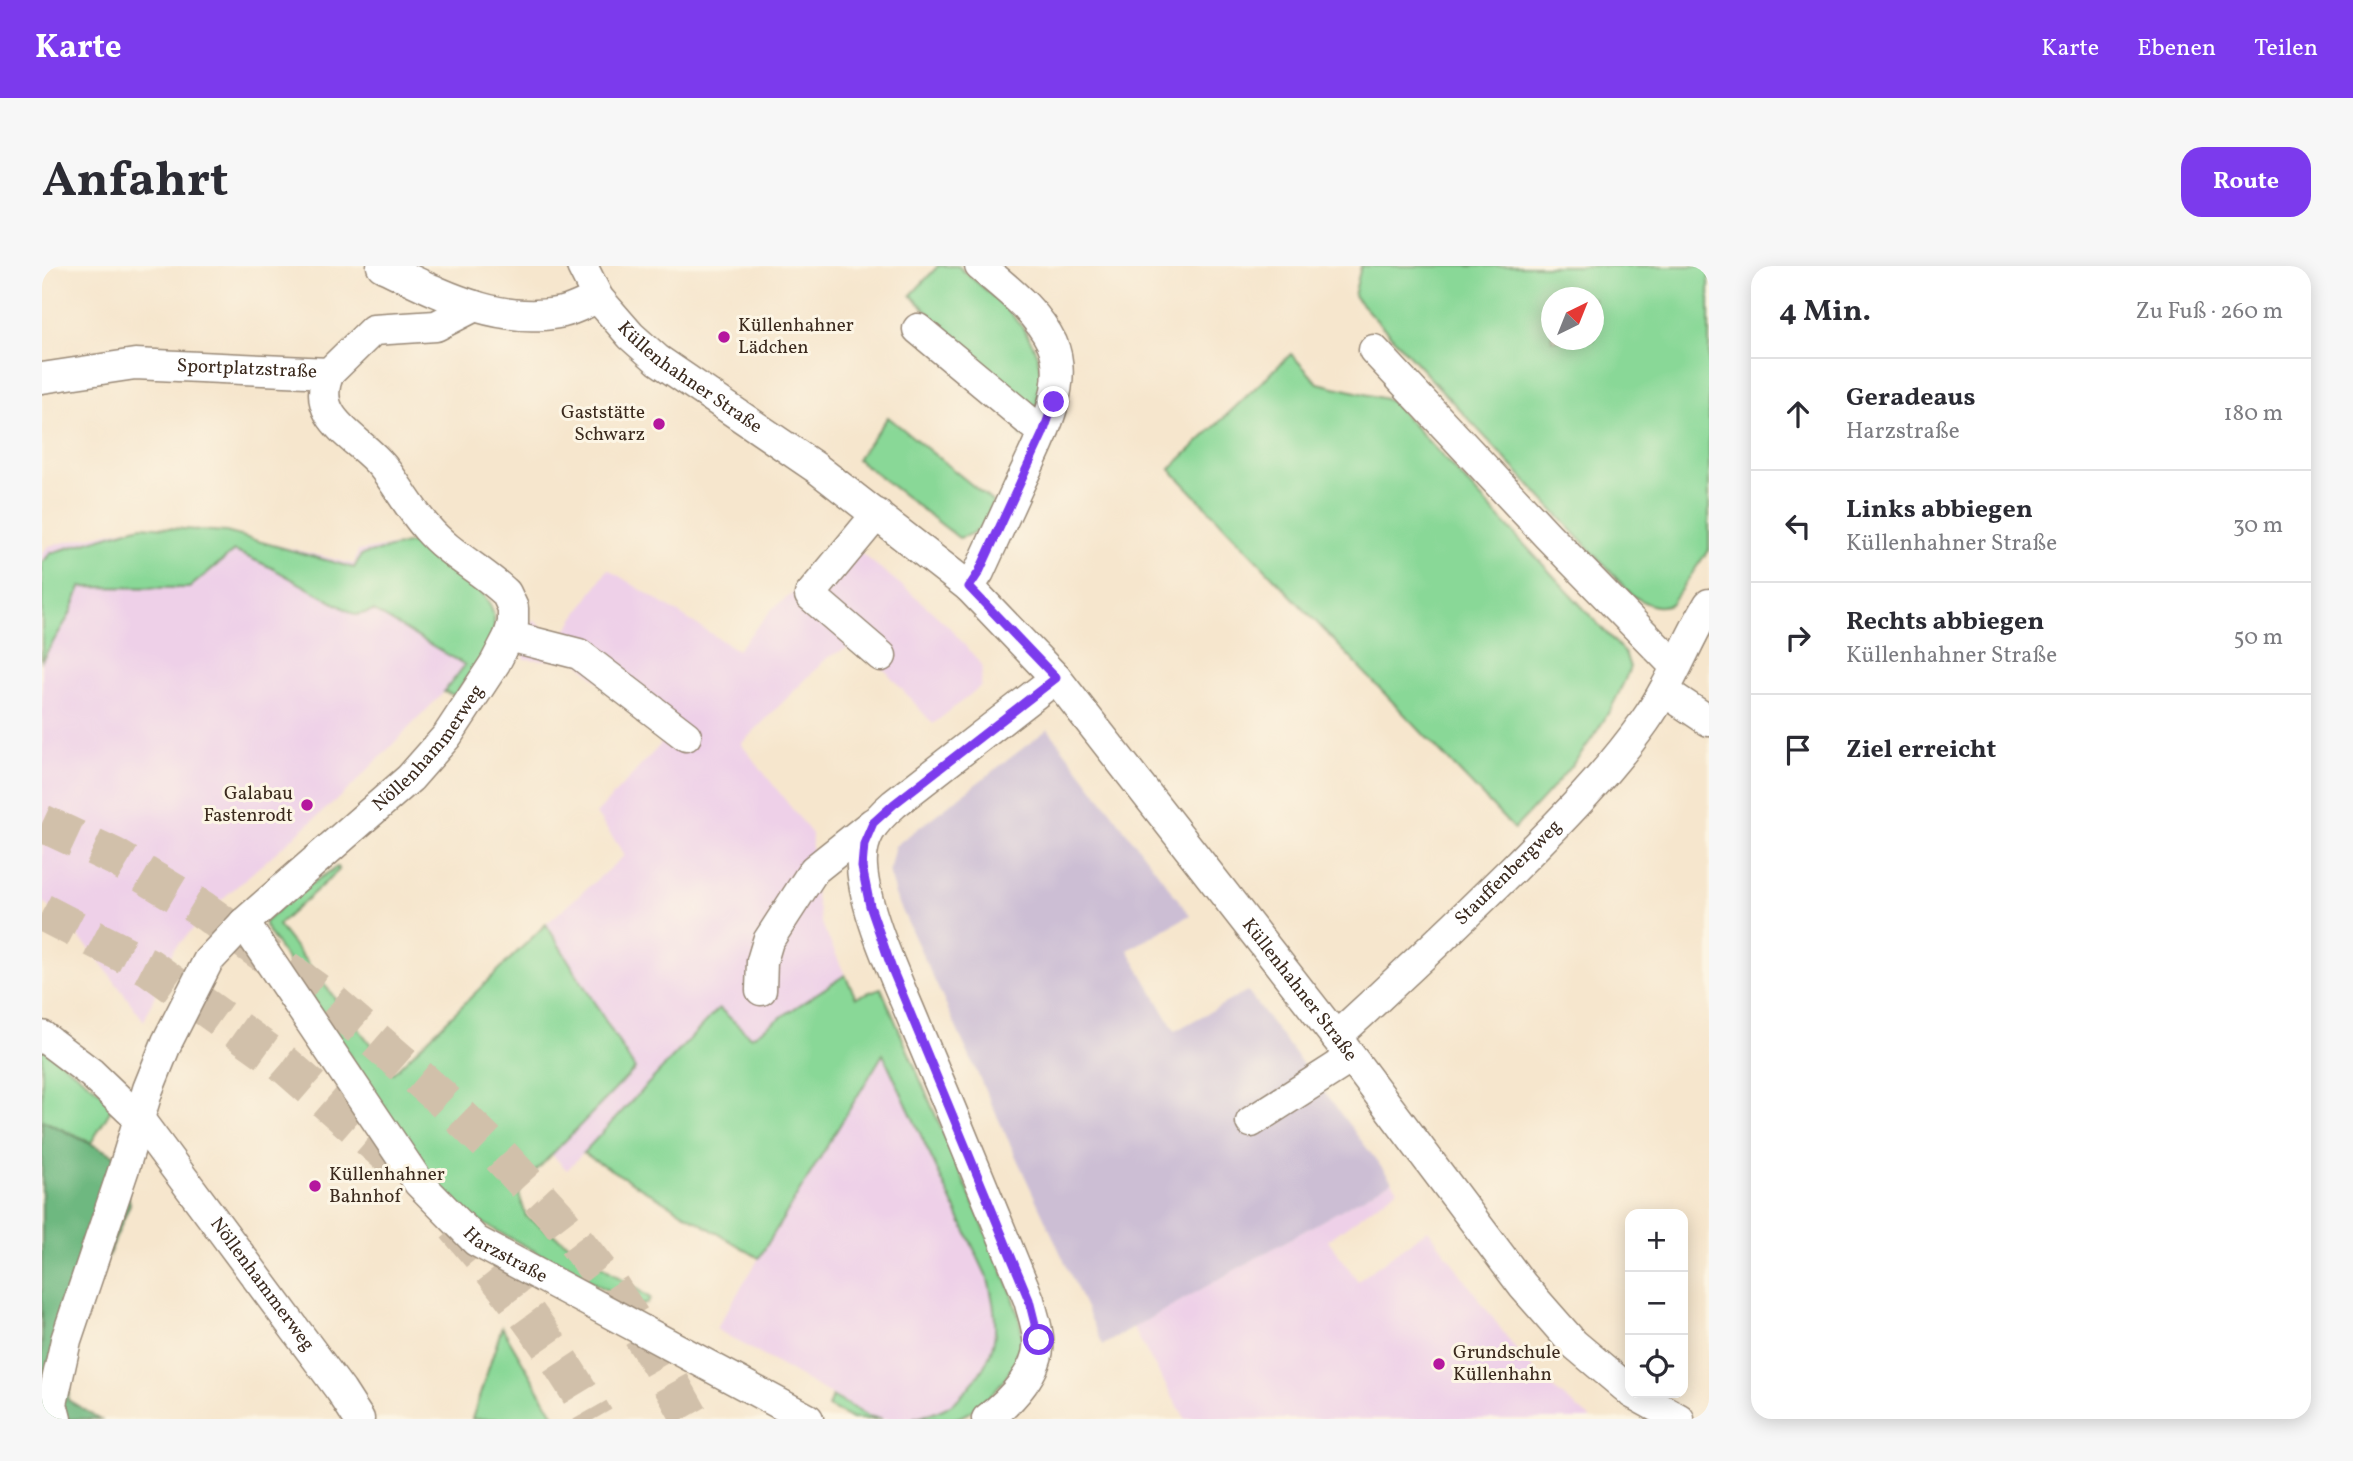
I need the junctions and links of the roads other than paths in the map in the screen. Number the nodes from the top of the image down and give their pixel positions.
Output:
1 (382, 266) edge
2 (582, 266) edge
3 (980, 266) edge
4 (598, 298) junction
5 (475, 306) junction
6 (918, 329) dead end
7 (1374, 350) dead end
8 (329, 373) junction
9 (42, 378) edge
10 (1043, 433) junction
11 (877, 514) junction
12 (969, 587) junction
13 (1709, 604) edge
14 (509, 636) junction
15 (881, 656) dead end
16 (1056, 678) junction
17 (1669, 679) junction
18 (1709, 721) edge
19 (686, 736) dead end
20 (873, 823) junction
21 (244, 923) junction
22 (761, 990) dead end
23 (42, 1036) edge
24 (1344, 1048) junction
25 (139, 1119) junction
26 (1251, 1122) dead end
27 (1625, 1387) edge
28 (1642, 1398) edge
29 (56, 1419) edge
30 (359, 1419) edge
31 (808, 1419) edge
32 (987, 1419) edge
33 (1679, 1419) edge

1 - 5 street
2 - 4 street, Küllenhahner Straße
3 - 10 street
4 - 5 street
4 - 11 street, Küllenhahner Straße
5 - 8 street, Sportplatzstraße
6 - 10 street
7 - 17 street
8 - 9 street, Sportplatzstraße
8 - 14 street, Nöllenhammerweg
10 - 12 street
11 - 12 street, Küllenhahner Straße
11 - 15 street
12 - 16 street, Küllenhahner Straße
13 - 17 street, Stauffenbergweg
14 - 19 street
14 - 21 street, Nöllenhammerweg
16 - 20 street
16 - 24 street, Küllenhahner Straße
17 - 18 street
17 - 24 street, Stauffenbergweg
20 - 22 street
20 - 32 street
21 - 25 street, Nöllenhammerweg
21 - 31 street, Harzstraße
23 - 25 street
24 - 26 street, Stauffenbergweg
24 - 27 street, Küllenhahner Straße
25 - 29 street, Nöllenhammerweg
25 - 30 street, Nöllenhammerweg
28 - 33 street, Küllenhahner Straße

